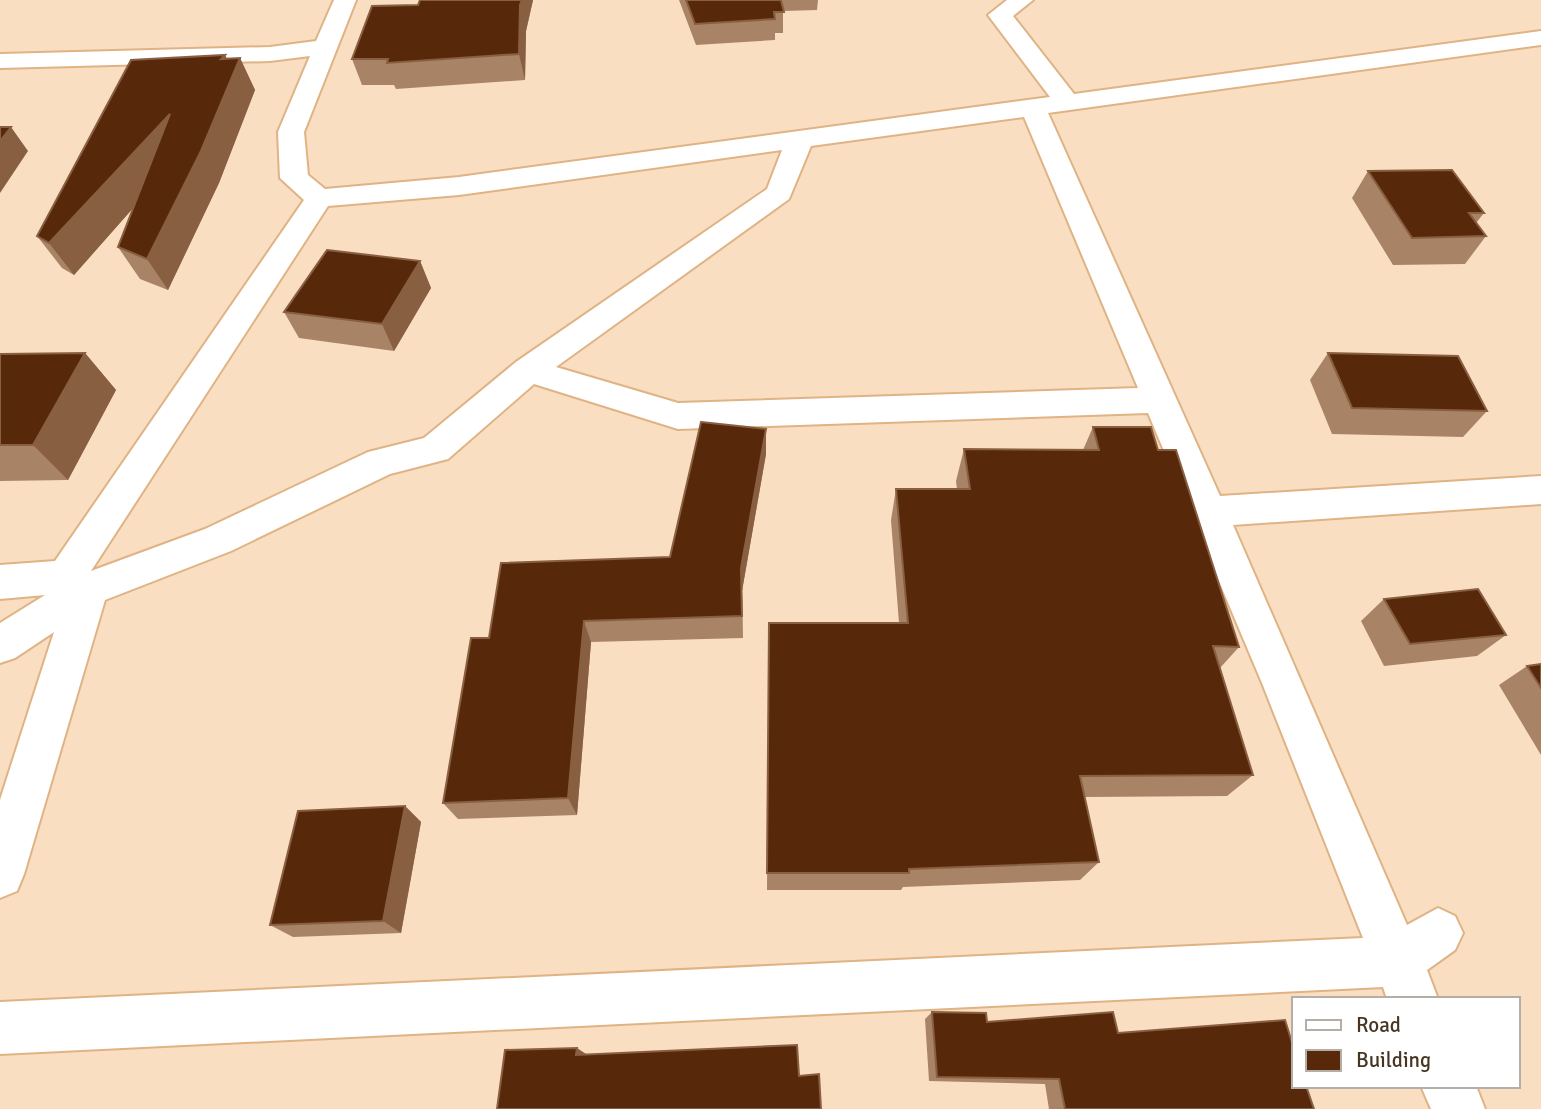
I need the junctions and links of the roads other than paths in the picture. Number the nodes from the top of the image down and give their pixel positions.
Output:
1 (345, 0) edge
2 (1022, 0) edge
3 (1541, 38) edge
4 (326, 47) junction
5 (0, 61) edge
6 (1051, 105) junction
7 (800, 139) junction
8 (319, 198) junction
9 (528, 370) junction
10 (1160, 400) junction
11 (1541, 490) edge
12 (1209, 512) junction
13 (0, 582) edge
14 (77, 583) junction
15 (0, 645) edge
16 (0, 874) edge
17 (1438, 933) dead end
18 (1405, 980) edge
19 (0, 1028) edge
20 (1449, 1088) edge
21 (1458, 1109) edge

1 - 4 street
2 - 6 street
3 - 6 street
4 - 5 street
4 - 8 street
6 - 7 street
6 - 10 street
7 - 8 street
7 - 9 street
8 - 14 street
9 - 10 street
9 - 14 street
10 - 12 street
11 - 12 street
12 - 18 street
13 - 14 street
14 - 15 street
14 - 16 street
17 - 18 street
18 - 19 street
20 - 21 street

